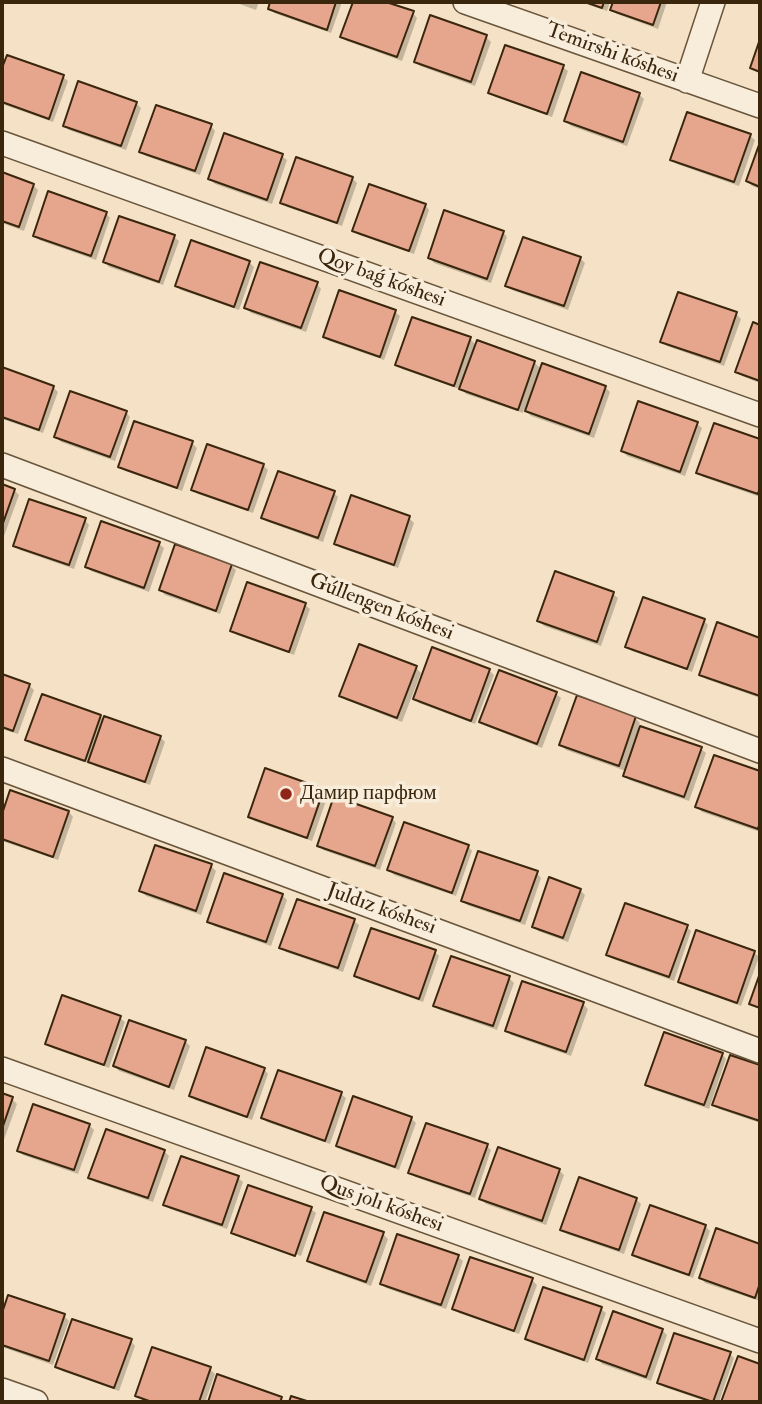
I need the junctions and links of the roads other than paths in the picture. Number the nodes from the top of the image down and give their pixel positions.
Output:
1 (465, 2) edge
2 (713, 2) edge
3 (687, 80) junction
4 (760, 106) edge
5 (2, 143) edge
6 (760, 415) edge
7 (2, 464) edge
8 (760, 751) edge
9 (2, 769) edge
10 (760, 1051) edge
11 (2, 1069) edge
12 (760, 1341) edge
13 (2, 1390) edge
14 (36, 1402) edge

1 - 3 street, Temirshi kóshesi
2 - 3 street
3 - 4 street, Temirshi kóshesi
5 - 6 street, Qoy baǵ kóshesi
7 - 8 street, Gúllengen kóshesi
9 - 10 street, Juldız kóshesi
11 - 12 street, Qus jolı kóshesi
13 - 14 street

